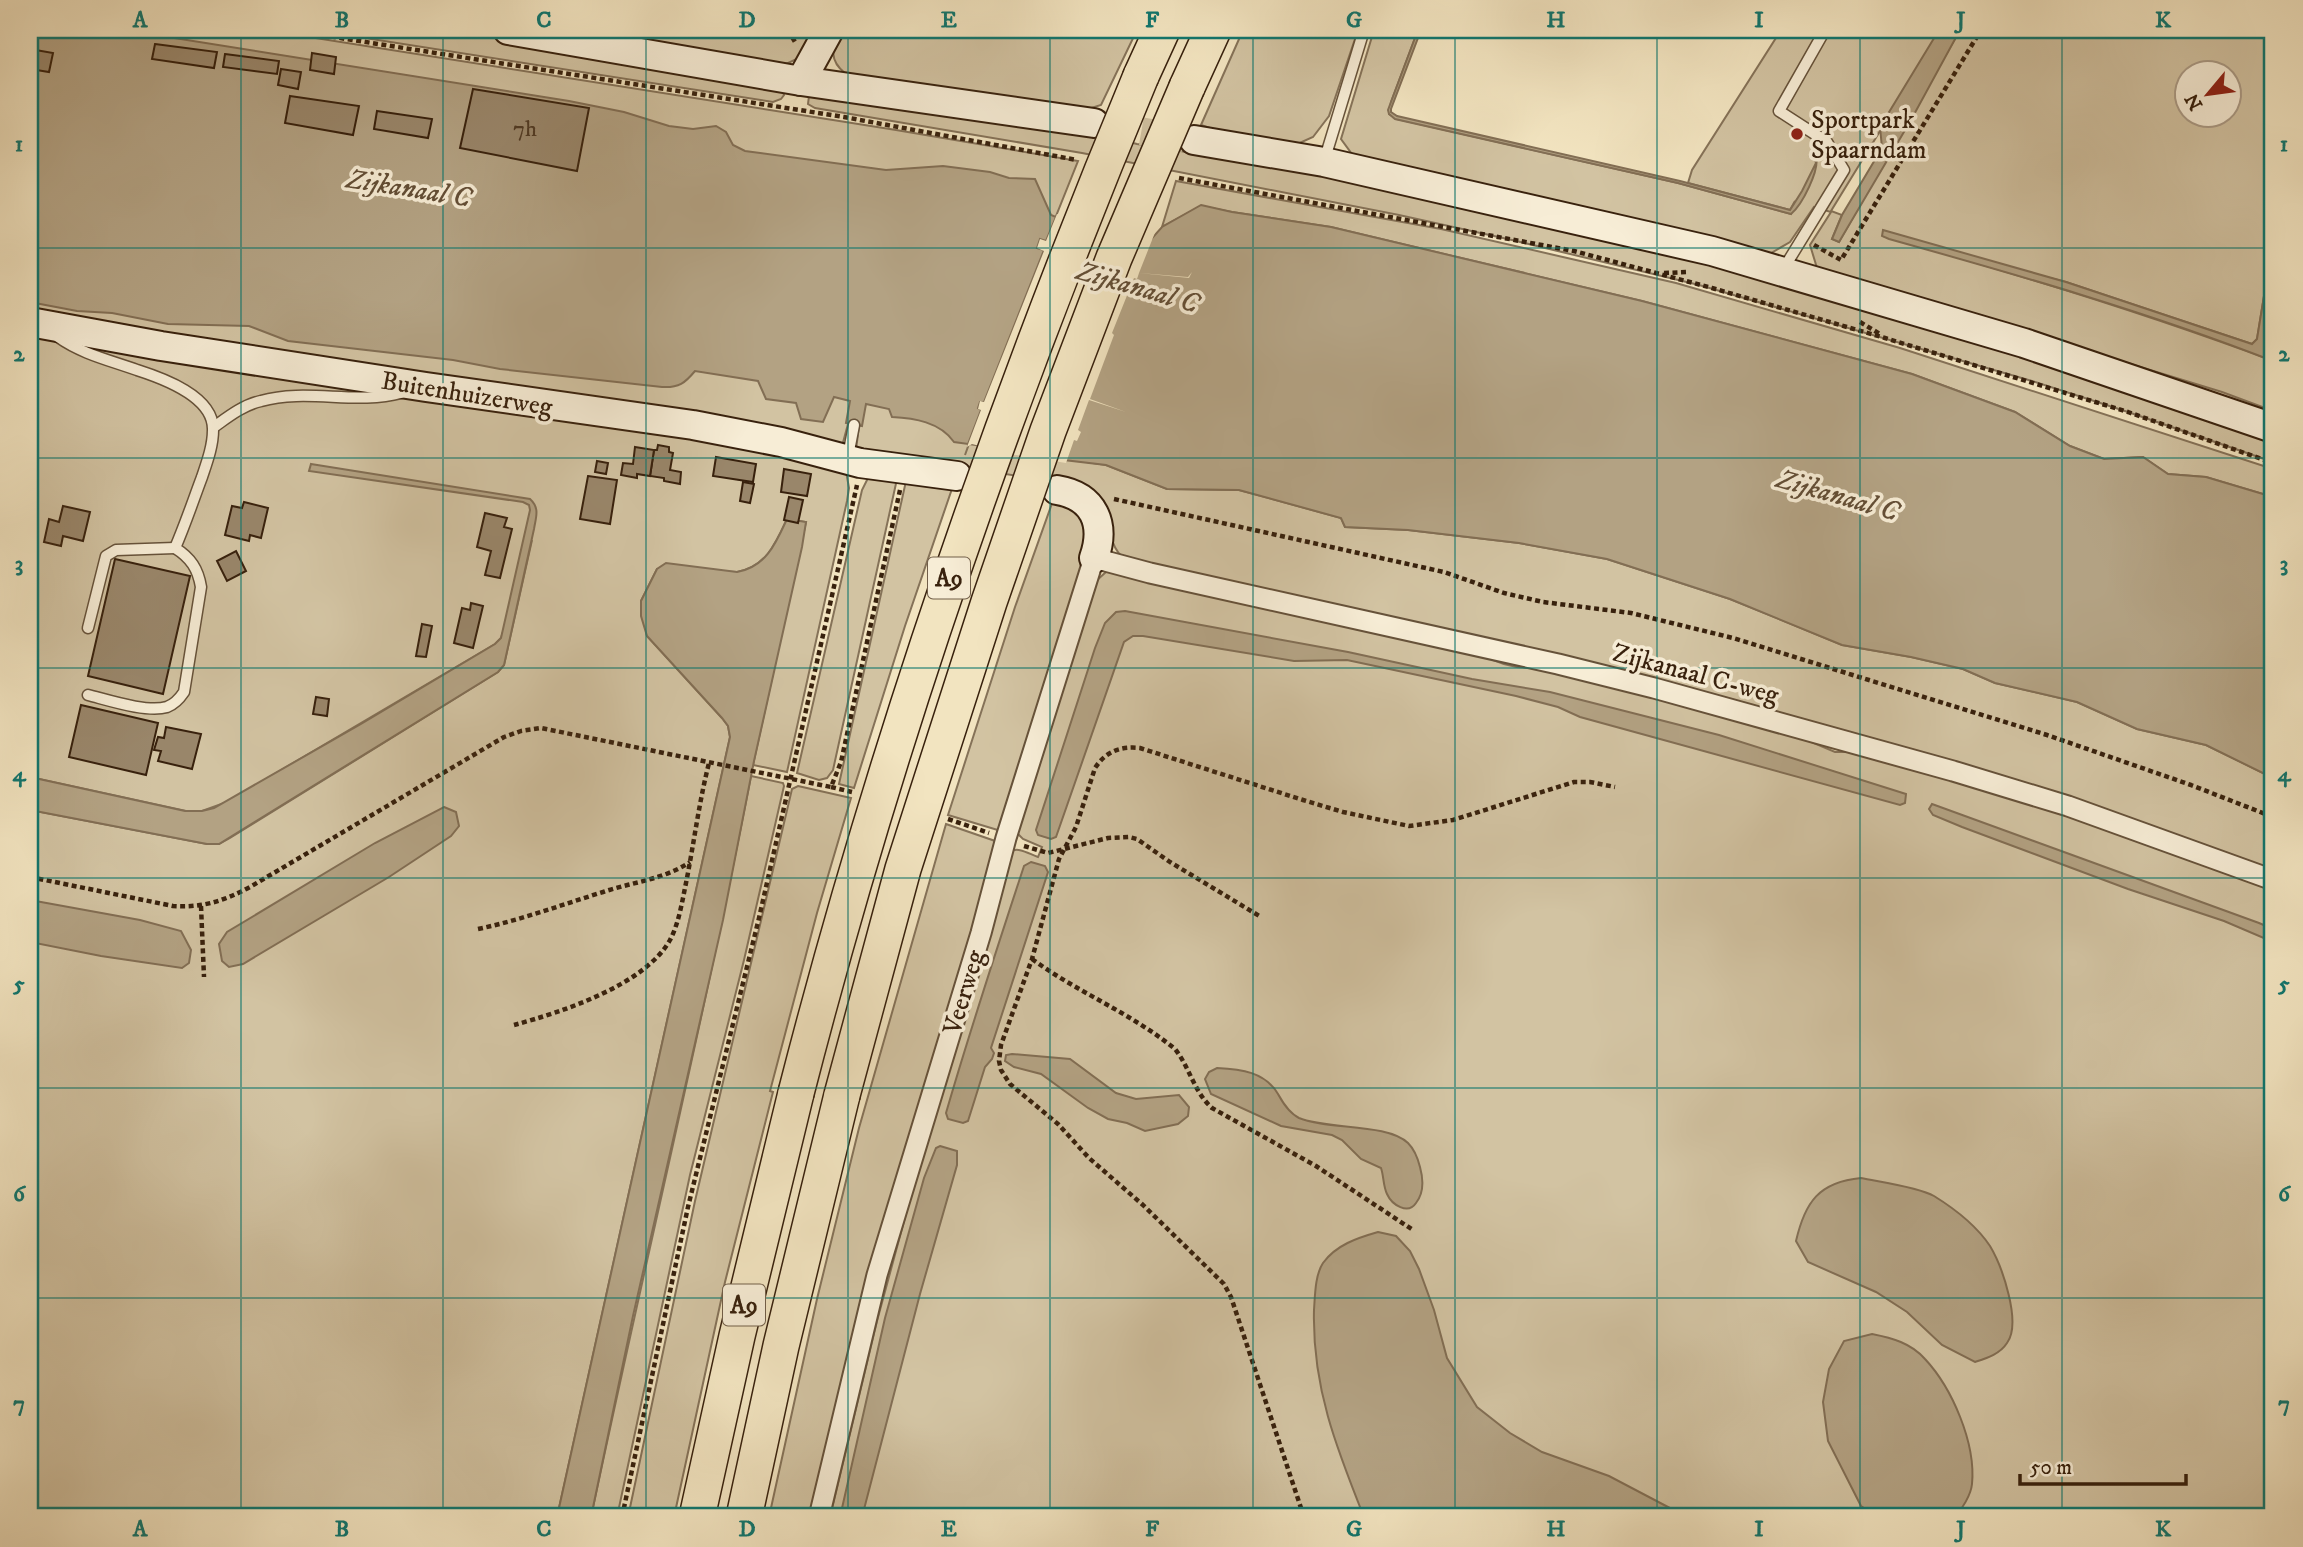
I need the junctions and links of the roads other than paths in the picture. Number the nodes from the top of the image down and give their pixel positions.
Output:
1 (508, 30) edge
2 (829, 30) edge
3 (1162, 30) edge
4 (1213, 30) edge
5 (1364, 30) edge
6 (1825, 30) edge
7 (801, 81) junction
8 (1094, 123) tunnel mouth
9 (1194, 140) tunnel mouth
10 (1324, 162) junction
11 (1782, 271) junction
12 (34, 322) edge
13 (426, 387) junction
14 (854, 425) dead end
15 (214, 427) junction
16 (2273, 428) edge
17 (854, 462) junction
18 (957, 476) dead end
19 (1069, 494) road end
20 (176, 548) junction
21 (1094, 558) junction
22 (88, 628) dead end
23 (88, 695) dead end
24 (2273, 880) edge
25 (697, 1517) edge
26 (744, 1517) edge
27 (818, 1517) edge

1 - 7 street
2 - 7 street
3 - 25 highway, A9, bridge
4 - 26 highway, A9, bridge
5 - 10 lane
6 - 11 lane
7 - 8 street
9 - 10 street
10 - 11 street
11 - 16 street
12 - 13 street, Buitenhuizerweg
12 - 15 lane
13 - 15 lane
13 - 17 street, Buitenhuizerweg
14 - 17 lane
15 - 20 lane
17 - 18 street, Buitenhuizerweg
19 - 21 street, Veerweg
20 - 22 lane
20 - 23 lane
21 - 24 street, Zijkanaal C-weg
21 - 27 street, Veerweg

